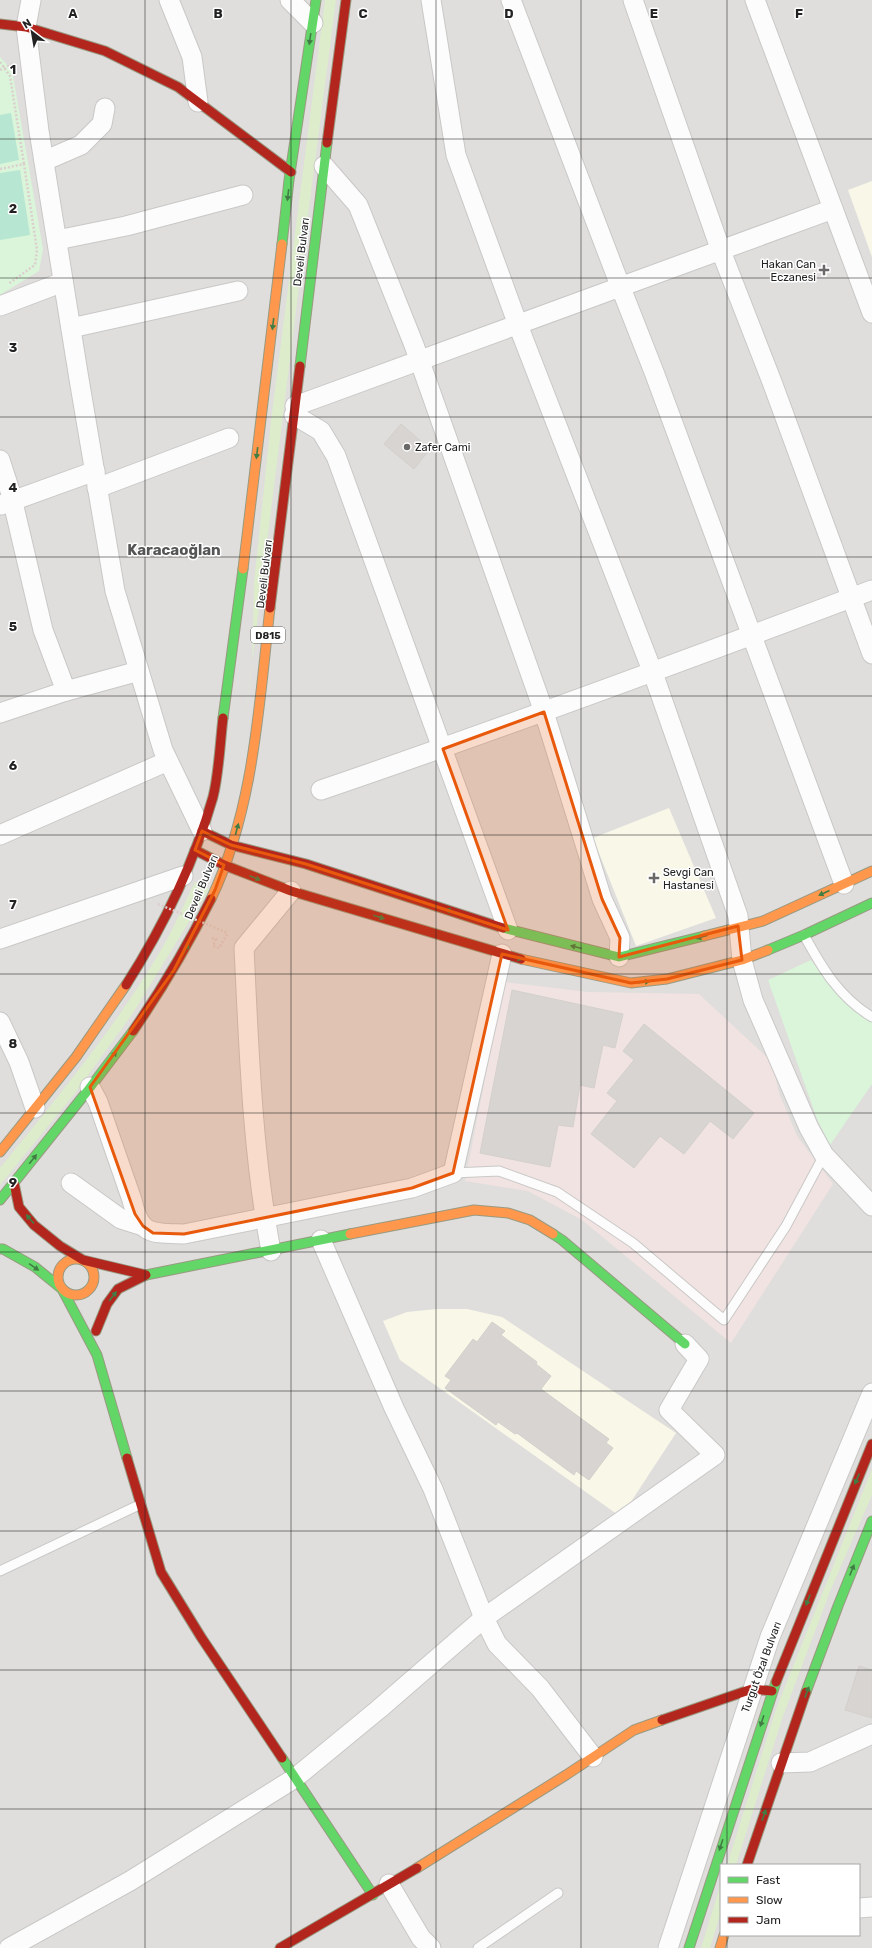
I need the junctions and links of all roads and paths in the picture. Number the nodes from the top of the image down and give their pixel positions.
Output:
1 (31, 0) edge
2 (169, 0) edge
3 (290, 0) edge
4 (316, 0) edge
5 (346, 0) edge
6 (431, 0) edge
7 (511, 0) edge
8 (633, 0) edge
9 (755, 0) edge
10 (312, 23) junction
11 (0, 24) edge
12 (26, 27) junction
13 (0, 62) edge
14 (198, 102) junction
15 (105, 108) dead end
16 (44, 161) junction
17 (24, 164) junction
18 (324, 166) junction
19 (0, 169) edge
20 (291, 172) junction
21 (243, 195) dead end
22 (833, 209) junction
23 (57, 240) junction
24 (721, 251) junction
25 (63, 282) junction
26 (6, 285) dead end
27 (620, 288) junction
28 (238, 291) dead end
29 (0, 306) edge
30 (872, 313) edge
31 (518, 325) junction
32 (71, 328) junction
33 (420, 362) junction
34 (295, 411) junction
35 (229, 438) dead end
36 (0, 460) edge
37 (96, 479) junction
38 (6, 503) edge
39 (872, 590) edge
40 (851, 598) junction
41 (751, 636) junction
42 (872, 654) edge
43 (139, 671) junction
44 (653, 673) junction
45 (66, 691) junction
46 (544, 712) junction
47 (0, 713) edge
48 (443, 749) junction
49 (168, 761) junction
50 (321, 790) dead end
51 (202, 831) junction
52 (0, 835) edge
53 (232, 845) junction
54 (195, 850) junction
55 (224, 865) junction
56 (872, 871) edge
57 (183, 876) junction
58 (844, 884) junction
59 (291, 891) junction
60 (872, 903) edge
61 (158, 904) dead end
62 (738, 926) junction
63 (508, 930) junction
64 (804, 935) junction
65 (0, 939) edge
66 (216, 939) dead end
67 (502, 954) junction
68 (619, 957) junction
69 (742, 960) junction
70 (872, 1017) edge
71 (0, 1022) edge
72 (90, 1087) junction
73 (35, 1108) junction
74 (0, 1152) edge
75 (824, 1155) junction
76 (453, 1173) junction
77 (14, 1183) junction
78 (71, 1183) dead end
79 (0, 1200) edge
80 (872, 1206) edge
81 (265, 1219) junction
82 (143, 1226) junction
83 (321, 1240) junction
84 (0, 1249) edge
85 (271, 1251) junction
86 (83, 1260) junction
87 (146, 1274) junction
88 (93, 1284) junction
89 (62, 1289) junction
90 (94, 1297) dead end
91 (95, 1310) dead end
92 (96, 1331) junction
93 (685, 1344) joint
94 (97, 1356) junction
95 (872, 1393) edge
96 (872, 1444) edge
97 (141, 1504) junction
98 (872, 1521) edge
99 (0, 1571) edge
100 (484, 1618) junction
101 (752, 1689) junction
102 (772, 1691) junction
103 (872, 1734) edge
104 (593, 1757) junction
105 (781, 1763) junction
106 (295, 1778) junction
107 (747, 1864) edge
108 (390, 1884) junction
109 (558, 1893) dead end
110 (373, 1895) junction
111 (872, 1907) edge
112 (860, 1908) edge
113 (724, 1936) edge
114 (420, 1945) edge
115 (9, 1948) edge
116 (280, 1948) edge
117 (478, 1948) edge
118 (668, 1948) edge
119 (689, 1948) edge
120 (720, 1948) edge

1 - 12 street
2 - 14 street
3 - 10 street
4 - 10 main road, Develi Bulvarı / D815
5 - 18 main road, Develi Bulvarı / D815
6 - 31 street
7 - 27 street
8 - 24 street
9 - 22 street
10 -> 20 main road, Develi Bulvarı / D815
11 - 12 main road
12 - 14 main road
12 - 16 street
13 - 17 path
14 - 20 main road
15 - 16 street
16 - 23 street
17 - 19 path
17 - 26 path
18 - 33 street
18 - 34 main road, Develi Bulvarı / D815
20 -> 51 main road, Develi Bulvarı / D815
21 - 23 street
22 - 24 street
22 - 30 street
23 - 25 street
24 - 27 street
24 - 40 street
25 - 29 street
25 - 32 street
27 - 31 street
27 - 41 street
28 - 32 street
31 - 33 street
31 - 44 street
32 - 37 street
33 - 34 street
33 - 46 street
34 - 48 street
53 -> 34 main road, Develi Bulvarı / D815
35 - 37 street
36 - 38 street
37 - 38 street
37 - 43 street
38 - 45 street
39 - 40 street
40 - 41 street
40 - 42 street
41 - 44 street
41 - 58 street
43 - 45 street
43 - 49 street
44 - 46 street
44 - 62 street
45 - 47 street
46 - 48 street
46 - 68 street
48 - 50 street
48 - 63 street
49 - 51 street
49 - 52 street
51 - 53 main road
51 - 54 main road, Develi Bulvarı / D815
53 - 55 main road, Develi Bulvarı / D815
63 -> 53 main road
54 - 55 main road
54 - 57 main road, Develi Bulvarı / D815
55 -> 59 main road
72 -> 55 main road, Develi Bulvarı / D815
56 - 58 main road
57 - 65 street
57 - 73 main road, Develi Bulvarı / D815
58 -> 62 main road
59 -> 67 main road
59 - 81 street
60 - 64 main road
61 - 66 path, bridge
62 -> 68 main road
62 - 69 street
68 -> 63 main road
64 - 69 main road
64 - 70 lane
67 -> 69 main road
67 - 76 street
69 - 75 street
71 - 73 street
77 -> 72 main road, Develi Bulvarı / D815
72 - 82 street
73 - 74 main road, Develi Bulvarı / D815
75 - 76 lane
75 - 80 street
76 - 81 street
77 - 79 main road, Develi Bulvarı / D815
86 -> 77 main road
78 - 82 street
81 - 82 street
81 - 85 street
83 - 85 main road
83 - 93 main road
83 - 100 street
84 -> 89 main road
85 - 87 main road
86 - 87 main road
86 - 88 main road
86 - 89 main road
92 -> 87 main road
88 - 89 main road
88 - 90 main road
89 - 94 main road
91 - 92 main road
92 - 94 main road
93 - 100 street
94 - 97 main road
95 - 101 street, Turgut Özal Bulvarı
96 -> 102 main road, Turgut Özal Bulvarı
97 - 99 lane
97 - 106 main road
105 -> 98 main road
100 - 104 street
100 - 106 street
101 - 102 main road
101 - 104 main road
101 - 118 street, Turgut Özal Bulvarı
102 -> 119 main road, Turgut Özal Bulvarı
103 - 105 street
104 - 108 main road
107 -> 105 main road
106 - 110 main road
106 - 115 street
108 - 110 main road
108 - 114 street
109 - 117 lane
110 - 116 main road
111 - 112 street
113 - 120 main road

